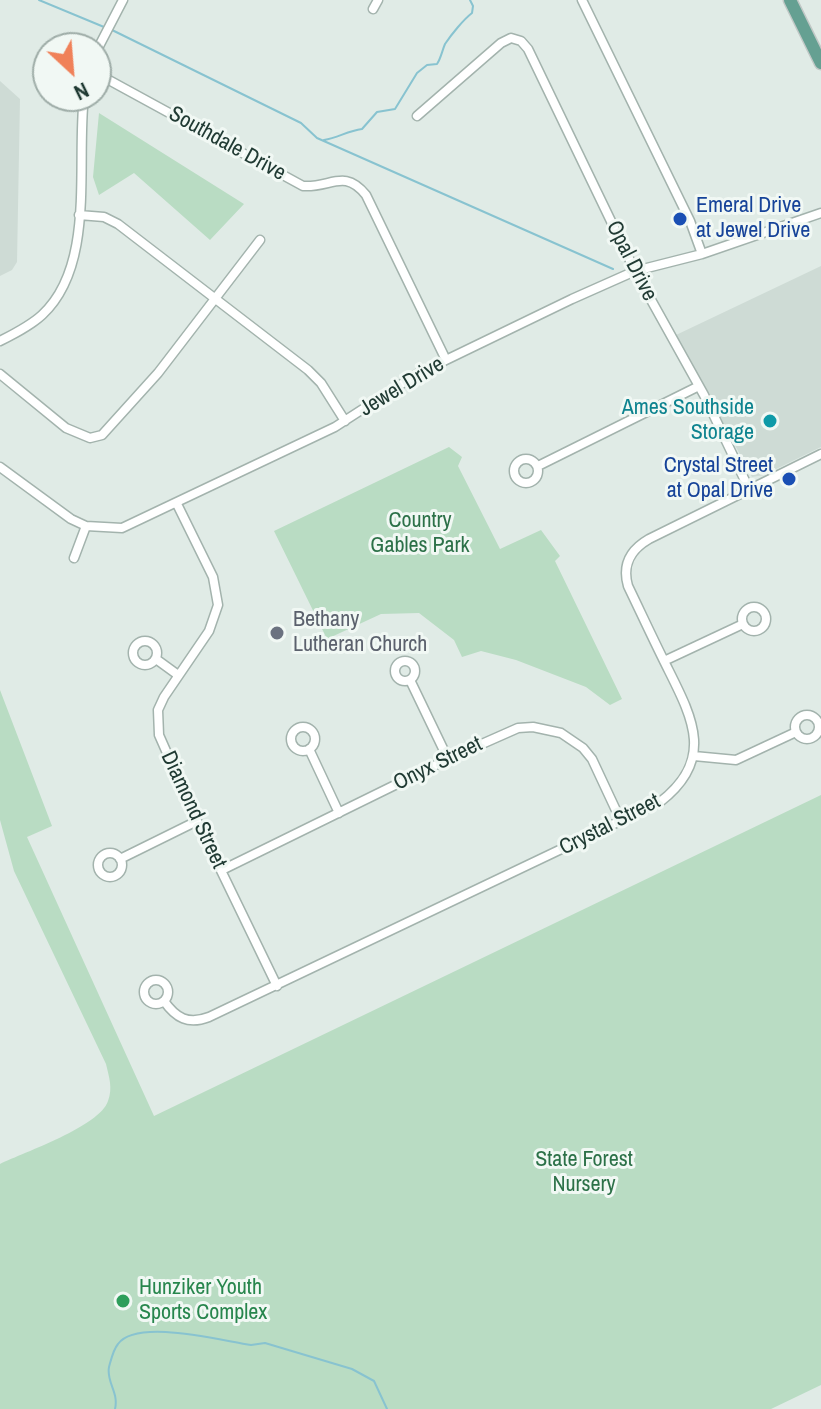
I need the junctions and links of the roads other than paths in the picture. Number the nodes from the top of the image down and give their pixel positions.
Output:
1 (123, 0) edge
2 (378, 0) edge
3 (582, 0) edge
4 (796, 2) edge
5 (373, 9) dead end
6 (104, 32) edge
7 (821, 63) edge
8 (112, 82) edge
9 (82, 112) edge
10 (417, 116) dead end
11 (821, 213) edge
12 (79, 215) junction
13 (260, 240) dead end
14 (702, 254) junction
15 (635, 271) junction
16 (216, 298) junction
17 (0, 341) edge
18 (446, 360) junction
19 (0, 374) edge
20 (699, 386) junction
21 (345, 421) junction
22 (821, 454) edge
23 (538, 466) dead end
24 (0, 467) edge
25 (749, 489) junction
26 (177, 504) junction
27 (86, 526) junction
28 (74, 558) dead end
29 (743, 624) dead end
30 (156, 659) dead end
31 (664, 661) junction
32 (178, 675) junction
33 (410, 680) dead end
34 (796, 732) dead end
35 (309, 749) dead end
36 (694, 756) junction
37 (448, 759) junction
38 (339, 813) junction
39 (197, 821) junction
40 (621, 821) junction
41 (120, 859) dead end
42 (222, 870) junction
43 (277, 986) junction
44 (164, 1001) dead end

1 - 6 street
2 - 5 street
3 - 14 street
4 - 7 main road
8 - 18 street, Southdale Drive
9 - 12 street
10 - 15 street, Opal Drive
11 - 14 street, Jewel Drive
12 - 16 street
12 - 17 street
13 - 16 street
14 - 15 street, Jewel Drive
15 - 18 street, Jewel Drive
15 - 20 street, Opal Drive
16 - 19 street
16 - 21 street
18 - 21 street, Jewel Drive
20 - 23 street
20 - 25 street, Opal Drive
21 - 26 street, Jewel Drive
22 - 25 street
24 - 27 street
25 - 31 street
26 - 27 street, Jewel Drive
26 - 32 street, Diamond Street
27 - 28 street
29 - 31 street
30 - 32 street
31 - 36 street
32 - 39 street, Diamond Street
33 - 37 street
34 - 36 street
35 - 38 street
36 - 40 street, Crystal Street
37 - 38 street, Onyx Street
37 - 40 street, Onyx Street
38 - 42 street, Onyx Street
39 - 41 street
39 - 42 street, Diamond Street
40 - 43 street, Crystal Street
42 - 43 street, Diamond Street
43 - 44 street, Crystal Street

